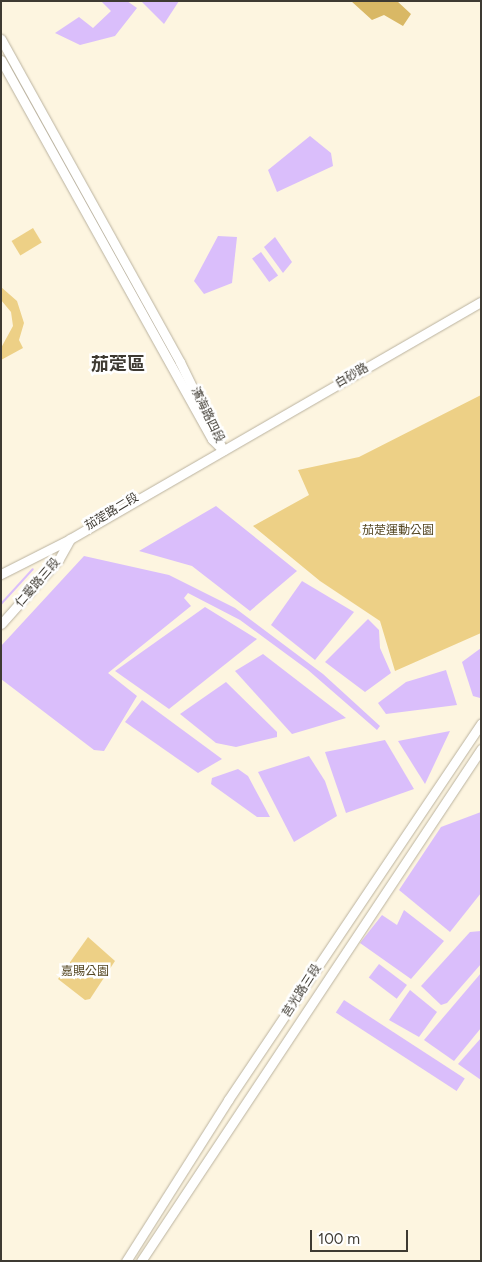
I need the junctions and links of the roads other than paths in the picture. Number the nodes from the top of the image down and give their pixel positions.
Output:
1 (1, 39) edge
2 (1, 60) edge
3 (481, 302) edge
4 (223, 450) junction
5 (70, 539) junction
6 (1, 574) edge
7 (1, 624) edge
8 (481, 723) edge
9 (481, 748) edge
10 (126, 1261) edge
11 (141, 1261) edge

1 - 4 street, 濱海路四段
2 - 4 street, 濱海路四段
3 - 4 street, 白砂路
4 - 5 street, 茄萣路二段
5 - 6 street, 茄萣路二段
5 - 7 street, 仁愛路三段
8 - 10 street, 莒光路三段
9 - 11 street, 莒光路三段

